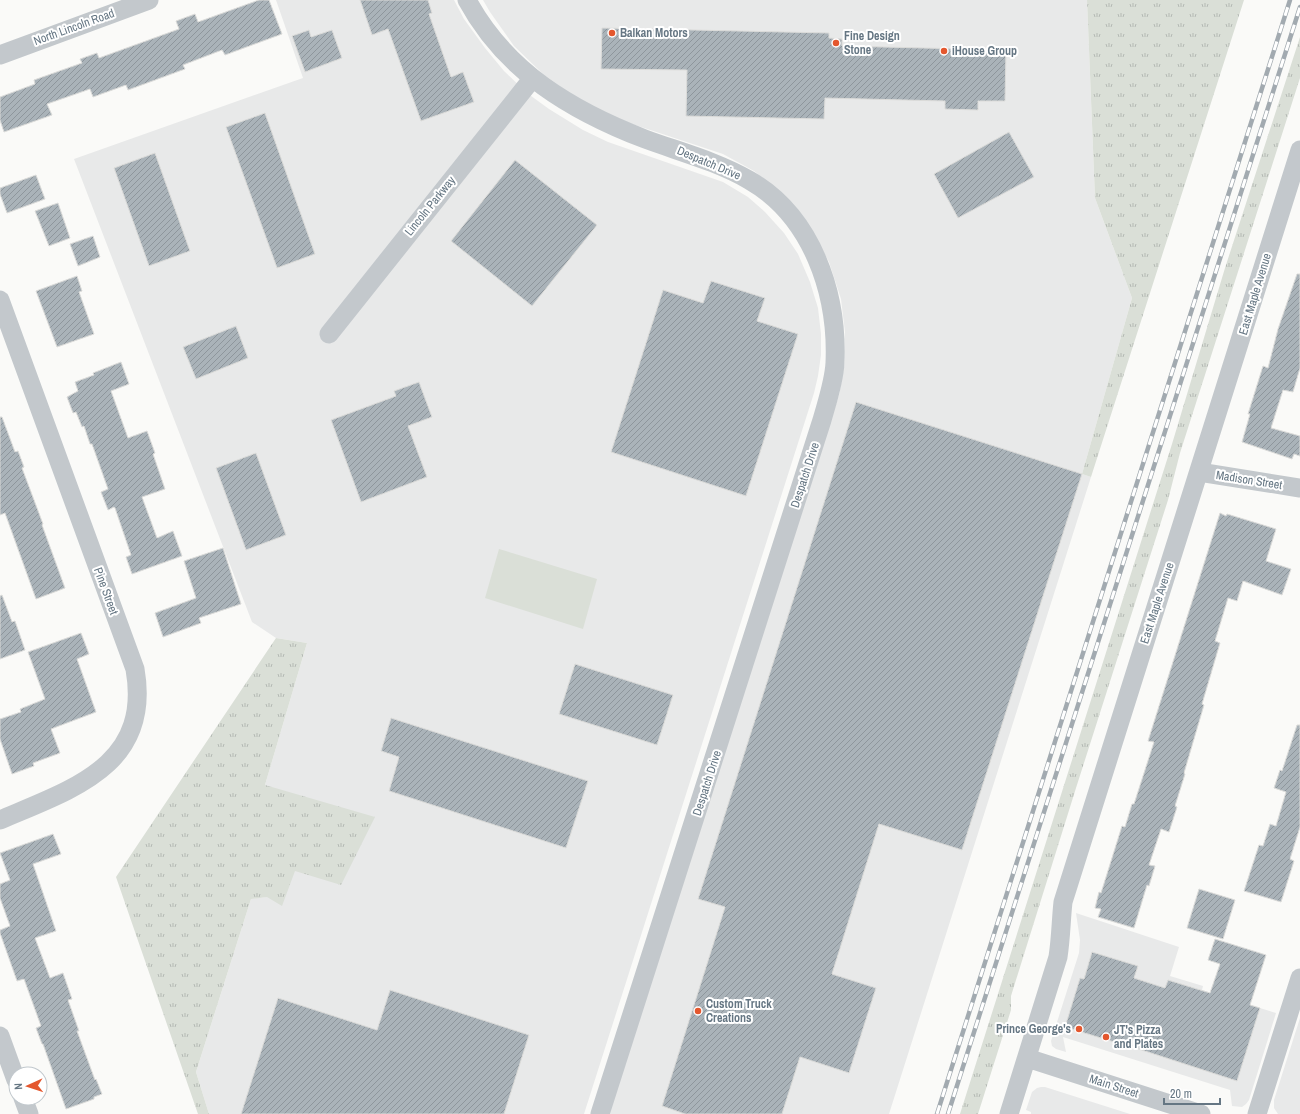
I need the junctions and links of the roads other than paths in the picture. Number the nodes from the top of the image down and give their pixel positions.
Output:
1 (149, 0) edge
2 (467, 0) edge
3 (0, 55) edge
4 (532, 79) junction
5 (1300, 150) edge
6 (0, 300) edge
7 (329, 334) dead end
8 (1199, 472) junction
9 (1300, 488) edge
10 (0, 820) edge
11 (1300, 978) edge
12 (0, 1036) edge
13 (1027, 1058) junction
14 (11, 1066) edge
15 (600, 1114) edge
16 (1009, 1114) edge
17 (1201, 1114) edge
18 (1257, 1114) edge

1 - 3 street, North Lincoln Road
2 - 4 street, Despatch Drive
4 - 7 street, Lincoln Parkway
4 - 15 street, Despatch Drive
5 - 8 street, East Maple Avenue
6 - 10 street, Pine Street
8 - 9 street, Madison Street
8 - 13 street, East Maple Avenue
11 - 18 street
12 - 14 street
13 - 16 street, East Maple Avenue
13 - 17 street, Main Street

